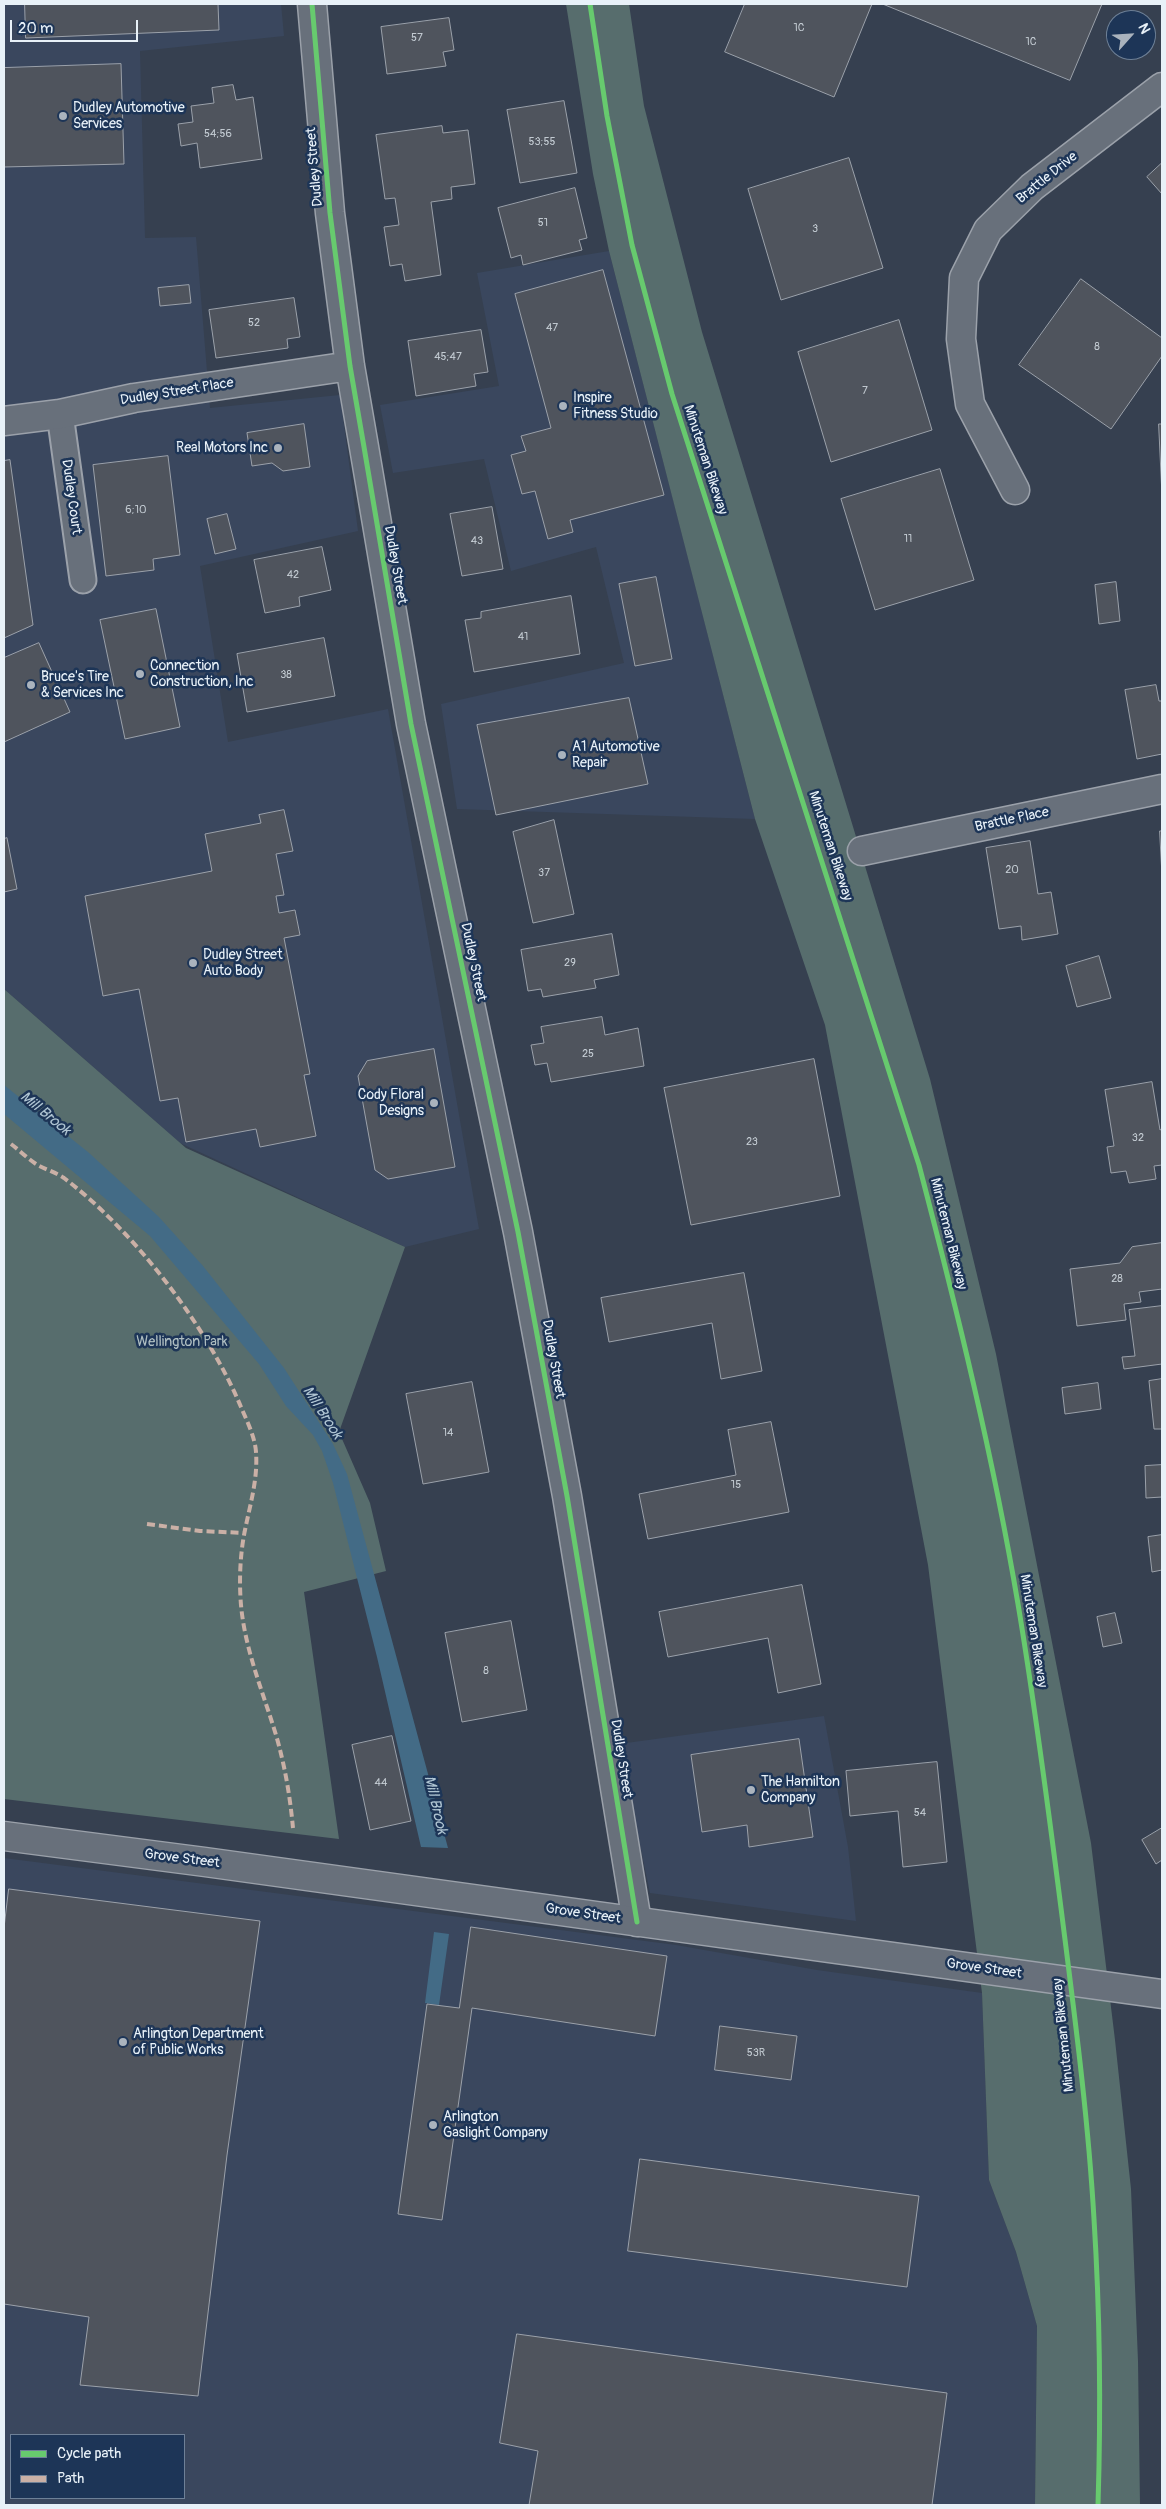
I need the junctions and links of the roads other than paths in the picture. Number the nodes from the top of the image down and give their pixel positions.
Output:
1 (312, 4) edge
2 (1162, 87) edge
3 (350, 366) junction
4 (60, 414) junction
5 (4, 421) edge
6 (1015, 490) dead end
7 (83, 580) dead end
8 (1162, 789) edge
9 (862, 851) dead end
10 (4, 1836) edge
11 (637, 1922) junction
12 (1162, 1994) edge

1 - 3 street, Dudley Street
2 - 6 street, Brattle Drive
3 - 4 street, Dudley Street Place
3 - 11 street, Dudley Street
4 - 5 street, Dudley Street Place
4 - 7 lane, Dudley Court
8 - 9 street, Brattle Place
10 - 11 street, Grove Street
11 - 12 street, Grove Street

